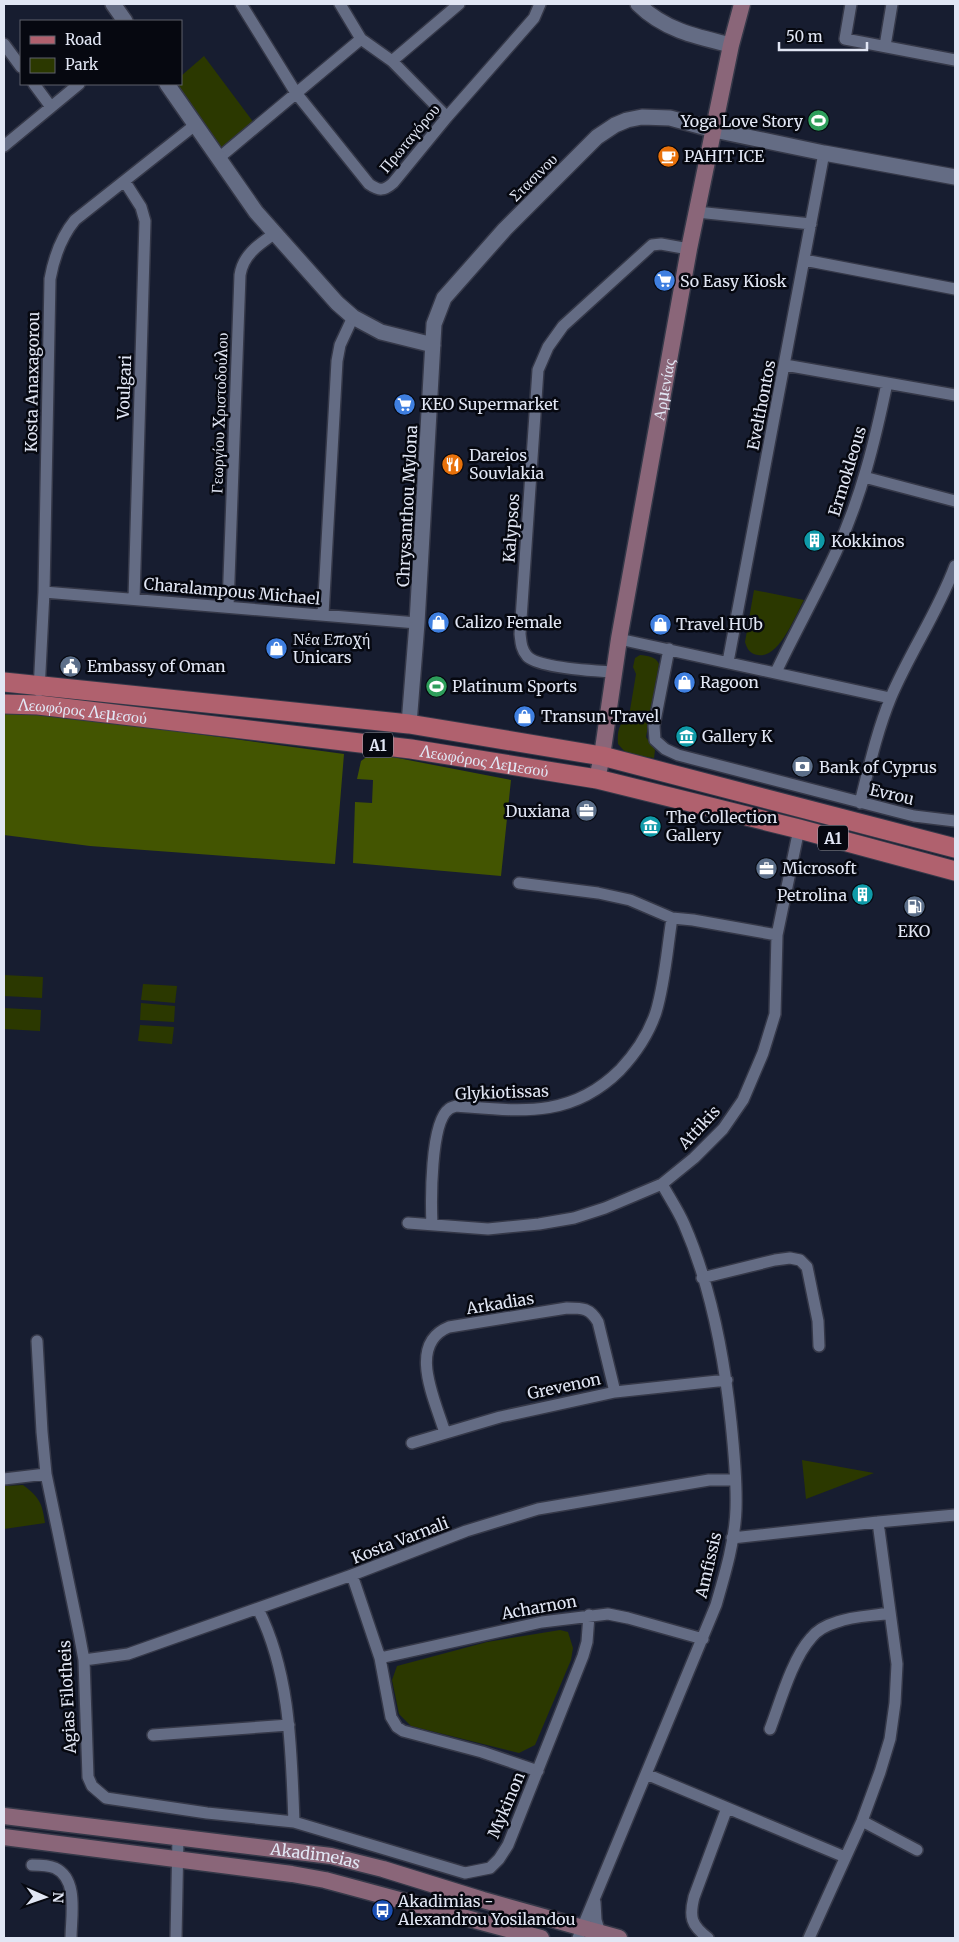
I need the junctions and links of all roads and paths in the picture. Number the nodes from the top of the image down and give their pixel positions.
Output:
1 (113, 4) edge
2 (241, 4) edge
3 (340, 4) edge
4 (459, 4) edge
5 (540, 4) edge
6 (638, 4) edge
7 (742, 4) edge
8 (850, 4) edge
9 (892, 4) edge
10 (124, 20) edge
11 (361, 39) junction
12 (4, 44) edge
13 (731, 46) junction
14 (884, 46) junction
15 (955, 60) edge
16 (392, 61) junction
17 (20, 66) edge
18 (35, 85) edge
19 (78, 85) edge
20 (168, 85) edge
21 (296, 94) junction
22 (51, 107) junction
23 (448, 117) junction
24 (195, 125) junction
25 (714, 130) junction
26 (4, 146) edge
27 (824, 153) junction
28 (220, 157) junction
29 (955, 177) edge
30 (125, 182) junction
31 (697, 212) junction
32 (811, 224) junction
33 (274, 234) junction
34 (689, 249) junction
35 (804, 260) junction
36 (955, 289) edge
37 (353, 318) junction
38 (433, 345) junction
39 (785, 365) junction
40 (887, 383) junction
41 (955, 395) edge
42 (864, 477) junction
43 (955, 501) edge
44 (955, 566) edge
45 (44, 592) junction
46 (134, 599) junction
47 (228, 607) junction
48 (323, 615) junction
49 (418, 623) junction
50 (619, 639) junction
51 (668, 649) junction
52 (728, 662) junction
53 (614, 672) junction
54 (776, 672) junction
55 (4, 682) edge
56 (40, 685) junction
57 (890, 698) junction
58 (4, 704) edge
59 (38, 705) junction
60 (410, 724) junction
61 (602, 756) junction
62 (597, 779) junction
63 (860, 803) junction
64 (955, 821) edge
65 (799, 829) junction
66 (955, 848) edge
67 (955, 871) edge
68 (519, 883) dead end
69 (672, 918) junction
70 (777, 935) junction
71 (662, 1184) junction
72 (408, 1223) dead end
73 (432, 1225) junction
74 (702, 1278) junction
75 (36, 1341) dead end
76 (819, 1346) dead end
77 (727, 1380) junction
78 (615, 1392) junction
79 (445, 1433) junction
80 (412, 1443) dead end
81 (46, 1474) junction
82 (4, 1480) edge
83 (735, 1480) junction
84 (955, 1515) edge
85 (878, 1522) junction
86 (732, 1538) junction
87 (352, 1575) junction
88 (258, 1609) junction
89 (890, 1613) junction
90 (590, 1615) junction
91 (703, 1639) junction
92 (380, 1658) junction
93 (84, 1660) junction
94 (289, 1725) junction
95 (770, 1729) dead end
96 (153, 1735) dead end
97 (538, 1771) junction
98 (646, 1774) junction
99 (727, 1808) junction
100 (4, 1816) edge
101 (862, 1821) junction
102 (294, 1822) junction
103 (4, 1837) edge
104 (178, 1837) junction
105 (917, 1850) dead end
106 (845, 1857) junction
107 (176, 1860) junction
108 (32, 1865) dead end
109 (595, 1895) junction
110 (579, 1933) edge
111 (600, 1933) junction
112 (70, 1938) edge
113 (176, 1938) edge
114 (541, 1938) edge
115 (618, 1938) edge
116 (708, 1938) edge
117 (809, 1938) edge

1 - 10 street
2 - 21 street
3 - 11 street
4 - 16 street
5 - 23 street, Πρωταγόρου
6 - 13 street
7 - 13 main road, Αρμενίας
8 - 14 street
9 - 14 street
11 - 16 street
11 - 21 street
12 - 17 street
13 - 25 main road, Αρμενίας
14 - 15 street
16 - 23 street
18 - 22 street
19 - 22 street
20 - 24 street
21 - 23 street, Πρωταγόρου
21 - 28 street
22 - 26 street
24 - 28 street
24 - 30 street, Kosta Anaxagorou
25 - 27 street, Στασινου
25 - 31 main road, Αρμενίας
25 - 38 street, Στασινου
27 - 29 street
27 - 32 street, Evelthontos
28 - 33 street
30 - 45 street, Kosta Anaxagorou
30 - 46 street, Voulgari
31 - 32 street
31 - 34 main road, Αρμενίας
32 - 35 street, Evelthontos
33 - 37 street
33 - 47 street, Γεωργίου Χριστοδούλου
34 - 50 main road, Αρμενίας
34 - 53 street, Kalypsos
35 - 36 street
35 - 39 street, Evelthontos
37 - 38 street
37 - 48 street
38 - 49 street, Chrysanthou Mylona
39 - 40 street
39 - 52 street, Evelthontos
40 - 41 street
40 - 42 street, Ermokleous
42 - 43 street
42 - 54 street, Ermokleous
44 - 57 street
45 - 46 street, Charalampous Michael
45 - 56 street, Kosta Anaxagorou
46 - 47 street, Charalampous Michael
47 - 48 street, Charalampous Michael
48 - 49 street, Charalampous Michael
49 - 60 street, Chrysanthou Mylona
50 - 51 street
50 - 53 main road, Αρμενίας
51 - 52 street
51 - 63 street, Evrou
52 - 54 street
53 - 61 main road, Αρμενίας
54 - 57 street
55 - 56 main road, Λεωφόρος Λεμεσού / A1
56 - 59 street, Kosta Anaxagorou
56 - 60 main road, Λεωφόρος Λεμεσού / A1
57 - 63 street
58 - 59 main road, Λεωφόρος Λεμεσού / A1
59 - 62 main road, Λεωφόρος Λεμεσού / A1
60 - 61 main road, Λεωφόρος Λεμεσού / A1
61 - 62 main road, Αρμενίας
61 - 66 main road, Λεωφόρος Λεμεσού / A1
62 - 65 main road, Λεωφόρος Λεμεσού / A1
63 - 64 street, Evrou
65 - 67 main road, Λεωφόρος Λεμεσού / A1
65 - 70 street, Attikis
68 - 69 street
69 - 70 street
69 - 73 street, Glykiotissas
70 - 71 street, Attikis
71 - 73 street, Attikis
71 - 74 street, Amfissis
72 - 73 street, Attikis
74 - 76 street
74 - 77 street, Amfissis
75 - 81 street, Agias Filotheis
77 - 78 street, Grevenon
77 - 83 street, Amfissis
78 - 79 street, Grevenon
78 - 79 street, Arkadias
79 - 80 street, Grevenon
81 - 82 street
81 - 93 street, Agias Filotheis
83 - 86 street, Amfissis
83 - 87 street, Kosta Varnali
84 - 85 street
85 - 86 street
85 - 89 street
86 - 91 street, Amfissis
87 - 88 street, Kosta Varnali
87 - 92 street
88 - 93 street, Kosta Varnali
88 - 94 street
89 - 95 street
89 - 101 street
90 - 91 street, Acharnon
90 - 92 street, Acharnon
90 - 97 street, Mykinon
91 - 98 street, Amfissis
92 - 97 street
93 - 102 street, Agias Filotheis
94 - 96 street
94 - 102 street
97 - 102 street, Mykinon
98 - 99 street
98 - 109 street, Amfissis
99 - 106 street
99 - 116 street
100 - 104 main road, Akadimeias
101 - 105 street
101 - 106 street
103 - 107 main road, Akadimeias
104 - 107 street
104 - 110 main road, Akadimeias
106 - 117 street
107 - 113 street
107 - 114 main road, Akadimeias
108 - 112 street
109 - 110 street, Amfissis
109 - 111 street
110 - 111 main road, Akadimeias
111 - 115 main road, Akadimeias

